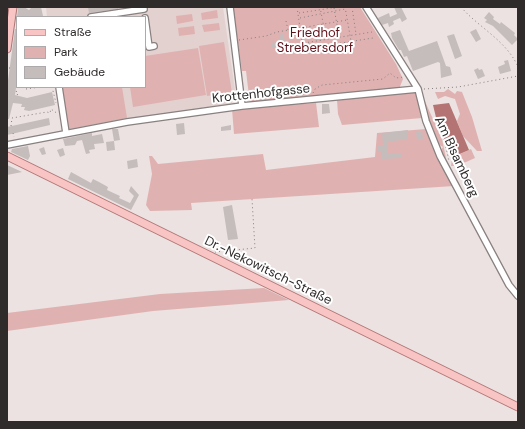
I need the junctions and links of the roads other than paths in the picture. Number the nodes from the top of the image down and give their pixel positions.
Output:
1 (13, 7) edge
2 (230, 7) edge
3 (366, 7) edge
4 (144, 8) edge
5 (96, 16) edge
6 (146, 25) edge
7 (154, 46) dead end
8 (7, 49) edge
9 (59, 88) edge
10 (418, 89) junction
11 (242, 106) junction
12 (66, 133) junction
13 (7, 145) edge
14 (7, 156) edge
15 (518, 296) edge
16 (518, 407) edge

1 - 8 main road
2 - 11 street
3 - 10 street, Am Bisamberg
4 - 5 street
6 - 7 street
9 - 12 street
10 - 11 street, Krottenhofgasse
10 - 15 street, Am Bisamberg
11 - 12 street, Krottenhofgasse
12 - 13 street, Krottenhofgasse
14 - 16 main road, Dr.-Nekowitsch-Straße

